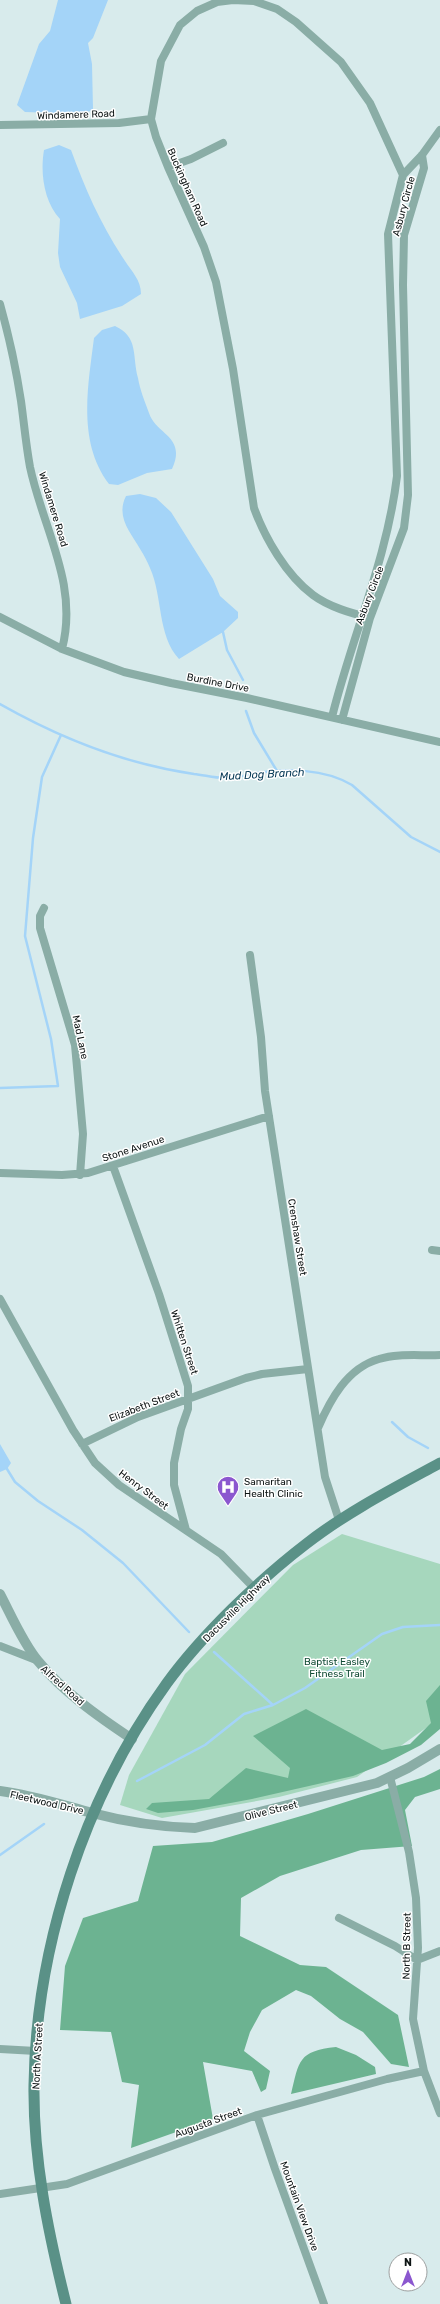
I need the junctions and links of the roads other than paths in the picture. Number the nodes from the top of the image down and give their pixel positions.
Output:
1 (151, 119) junction
2 (0, 125) edge
3 (440, 130) edge
4 (223, 143) dead end
5 (422, 155) junction
6 (168, 168) junction
7 (403, 175) junction
8 (390, 286) junction
9 (403, 286) junction
10 (0, 304) edge
11 (406, 424) junction
12 (395, 425) junction
13 (397, 476) junction
14 (408, 476) junction
15 (0, 617) edge
16 (366, 617) junction
17 (62, 649) junction
18 (332, 717) junction
19 (342, 720) junction
20 (440, 742) edge
21 (44, 908) dead end
22 (250, 955) dead end
23 (269, 1116) junction
24 (113, 1166) junction
25 (0, 1173) edge
26 (80, 1174) junction
27 (1, 1301) edge
28 (440, 1356) edge
29 (308, 1369) junction
30 (190, 1398) junction
31 (318, 1429) junction
32 (82, 1444) junction
33 (440, 1463) edge
34 (339, 1520) junction
35 (186, 1530) junction
36 (254, 1588) junction
37 (0, 1594) edge
38 (0, 1646) edge
39 (36, 1660) junction
40 (132, 1739) junction
41 (440, 1749) edge
42 (390, 1777) junction
43 (0, 1792) edge
44 (94, 1814) junction
45 (339, 1918) dead end
46 (440, 1951) edge
47 (417, 1960) junction
48 (0, 2049) edge
49 (36, 2052) junction
50 (424, 2071) junction
51 (440, 2114) edge
52 (257, 2115) junction
53 (41, 2188) junction
54 (0, 2194) edge
55 (66, 2304) edge
56 (324, 2304) edge

1 - 2 street, Windamere Road
1 - 6 street, Buckingham Road
1 - 7 street, Buckingham Road
3 - 5 street, Asbury Circle
4 - 6 street
5 - 7 street, Asbury Circle
5 - 9 street, Asbury Circle
6 - 16 street, Buckingham Road
7 - 8 street, Asbury Circle
8 - 9 street
8 - 12 street, Asbury Circle
9 - 11 street, Asbury Circle
10 - 17 street, Windamere Road
11 - 12 street
11 - 14 street, Asbury Circle
12 - 13 street, Asbury Circle
13 - 14 street
13 - 16 street, Asbury Circle
14 - 16 street, Asbury Circle
15 - 17 street, Burdine Drive
16 - 18 street, Asbury Circle
16 - 19 street, Asbury Circle
17 - 18 street, Burdine Drive
18 - 19 street, Burdine Drive
19 - 20 street, Burdine Drive
21 - 26 street, Mad Lane
22 - 23 street, Crenshaw Street
23 - 24 street, Stone Avenue
23 - 29 street, Crenshaw Street
24 - 26 street, Stone Avenue
24 - 30 street, Whitten Street
25 - 26 street, Stone Avenue
27 - 32 street, Henry Street
28 - 31 street
29 - 30 street, Elizabeth Street
29 - 31 street, Crenshaw Street
30 - 32 street, Elizabeth Street
30 - 35 street, Whitten Street
31 - 34 street, Crenshaw Street
32 - 35 street, Henry Street
33 - 34 main road, Dacusville Highway
34 - 36 main road, Dacusville Highway
35 - 36 street, Henry Street
36 - 40 main road, Dacusville Highway
37 - 39 street, Alfred Road
38 - 39 street
39 - 40 street, Alfred Road
40 - 44 main road, Dacusville Highway
41 - 42 street, Olive Street
42 - 44 street, Olive Street
42 - 47 street, North B Street
43 - 44 street, Fleetwood Drive
44 - 49 main road, North A Street
45 - 47 street
46 - 47 street
47 - 50 street, North B Street
48 - 49 street
49 - 53 main road, North A Street
50 - 51 street, North B Street
50 - 52 street, Augusta Street
52 - 53 street, Augusta Street
52 - 56 street, Mountain View Drive
53 - 54 street, Augusta Street
53 - 55 main road, North A Street

